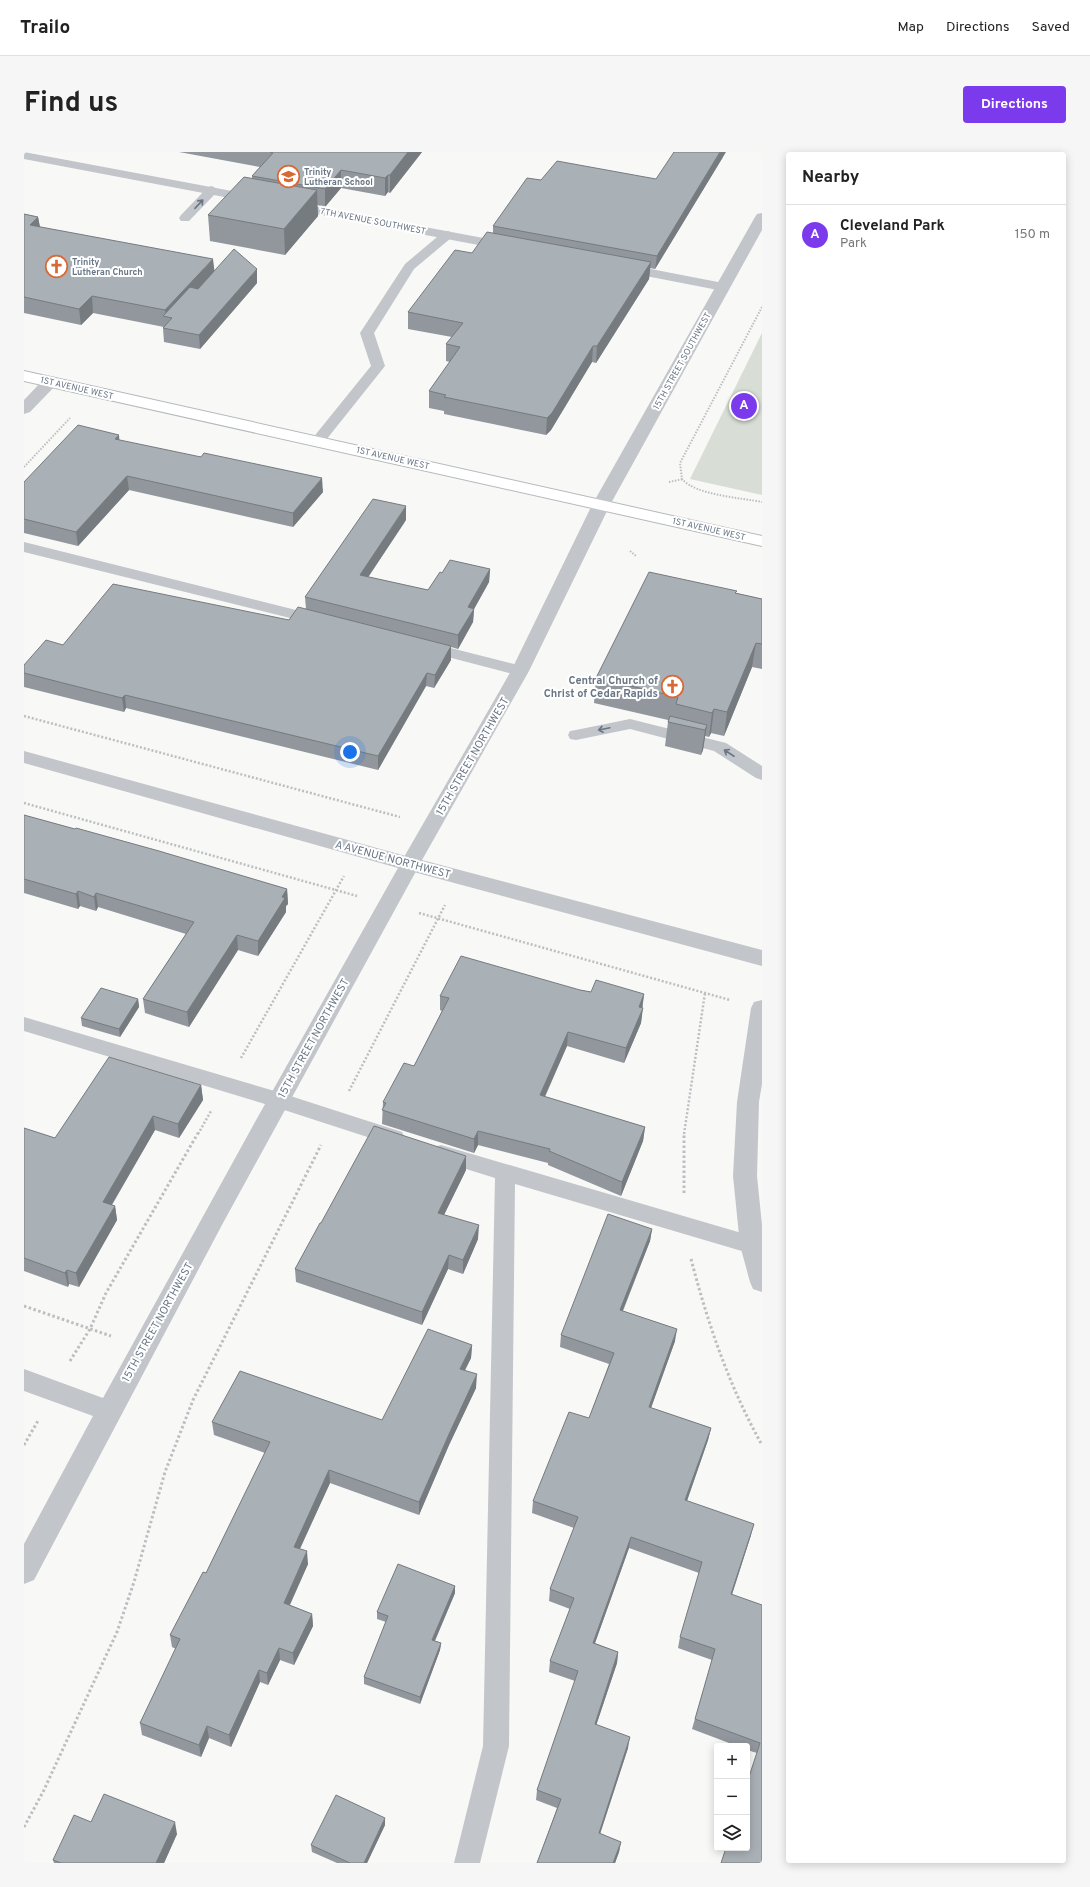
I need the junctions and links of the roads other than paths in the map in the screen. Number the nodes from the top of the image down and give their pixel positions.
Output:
1 (24, 155) edge
2 (212, 190) junction
3 (762, 217) edge
4 (185, 218) dead end
5 (447, 235) junction
6 (524, 249) edge
7 (608, 265) edge
8 (723, 287) junction
9 (24, 376) edge
10 (50, 382) junction
11 (24, 409) edge
12 (317, 442) junction
13 (602, 505) junction
14 (762, 541) edge
15 (24, 547) edge
16 (331, 623) edge
17 (415, 644) edge
18 (520, 671) junction
19 (576, 735) dead end
20 (24, 757) edge
21 (762, 774) edge
22 (410, 864) junction
23 (762, 958) edge
24 (762, 1008) edge
25 (24, 1024) edge
26 (278, 1100) junction
27 (505, 1173) junction
28 (757, 1247) edge
29 (762, 1282) edge
30 (24, 1380) edge
31 (109, 1411) junction
32 (24, 1571) edge
33 (467, 1863) edge

1 - 2 street, 7TH AVENUE SOUTHWEST
4 -> 2 lane
2 - 5 street, 7TH AVENUE SOUTHWEST
3 - 8 street, 15TH STREET SOUTHWEST
5 - 6 street, 7TH AVENUE SOUTHWEST
5 - 12 lane
7 - 8 street
8 - 13 street, 15TH STREET SOUTHWEST
9 - 10 main road, 1ST AVENUE WEST
10 - 11 street
10 - 12 main road, 1ST AVENUE WEST
12 - 13 main road, 1ST AVENUE WEST
13 - 14 main road, 1ST AVENUE WEST
13 - 18 street, 15TH STREET NORTHWEST
15 - 16 lane
17 - 18 lane
18 - 22 street, 15TH STREET NORTHWEST
21 -> 19 lane
20 - 22 street, A AVENUE NORTHWEST
22 - 23 street, A AVENUE NORTHWEST
22 - 26 street, 15TH STREET NORTHWEST
24 - 28 street
25 - 26 lane
26 - 27 lane
26 - 31 street, 15TH STREET NORTHWEST
27 - 28 lane
27 - 33 lane
28 - 29 street
30 - 31 street
31 - 32 street, 15TH STREET NORTHWEST

